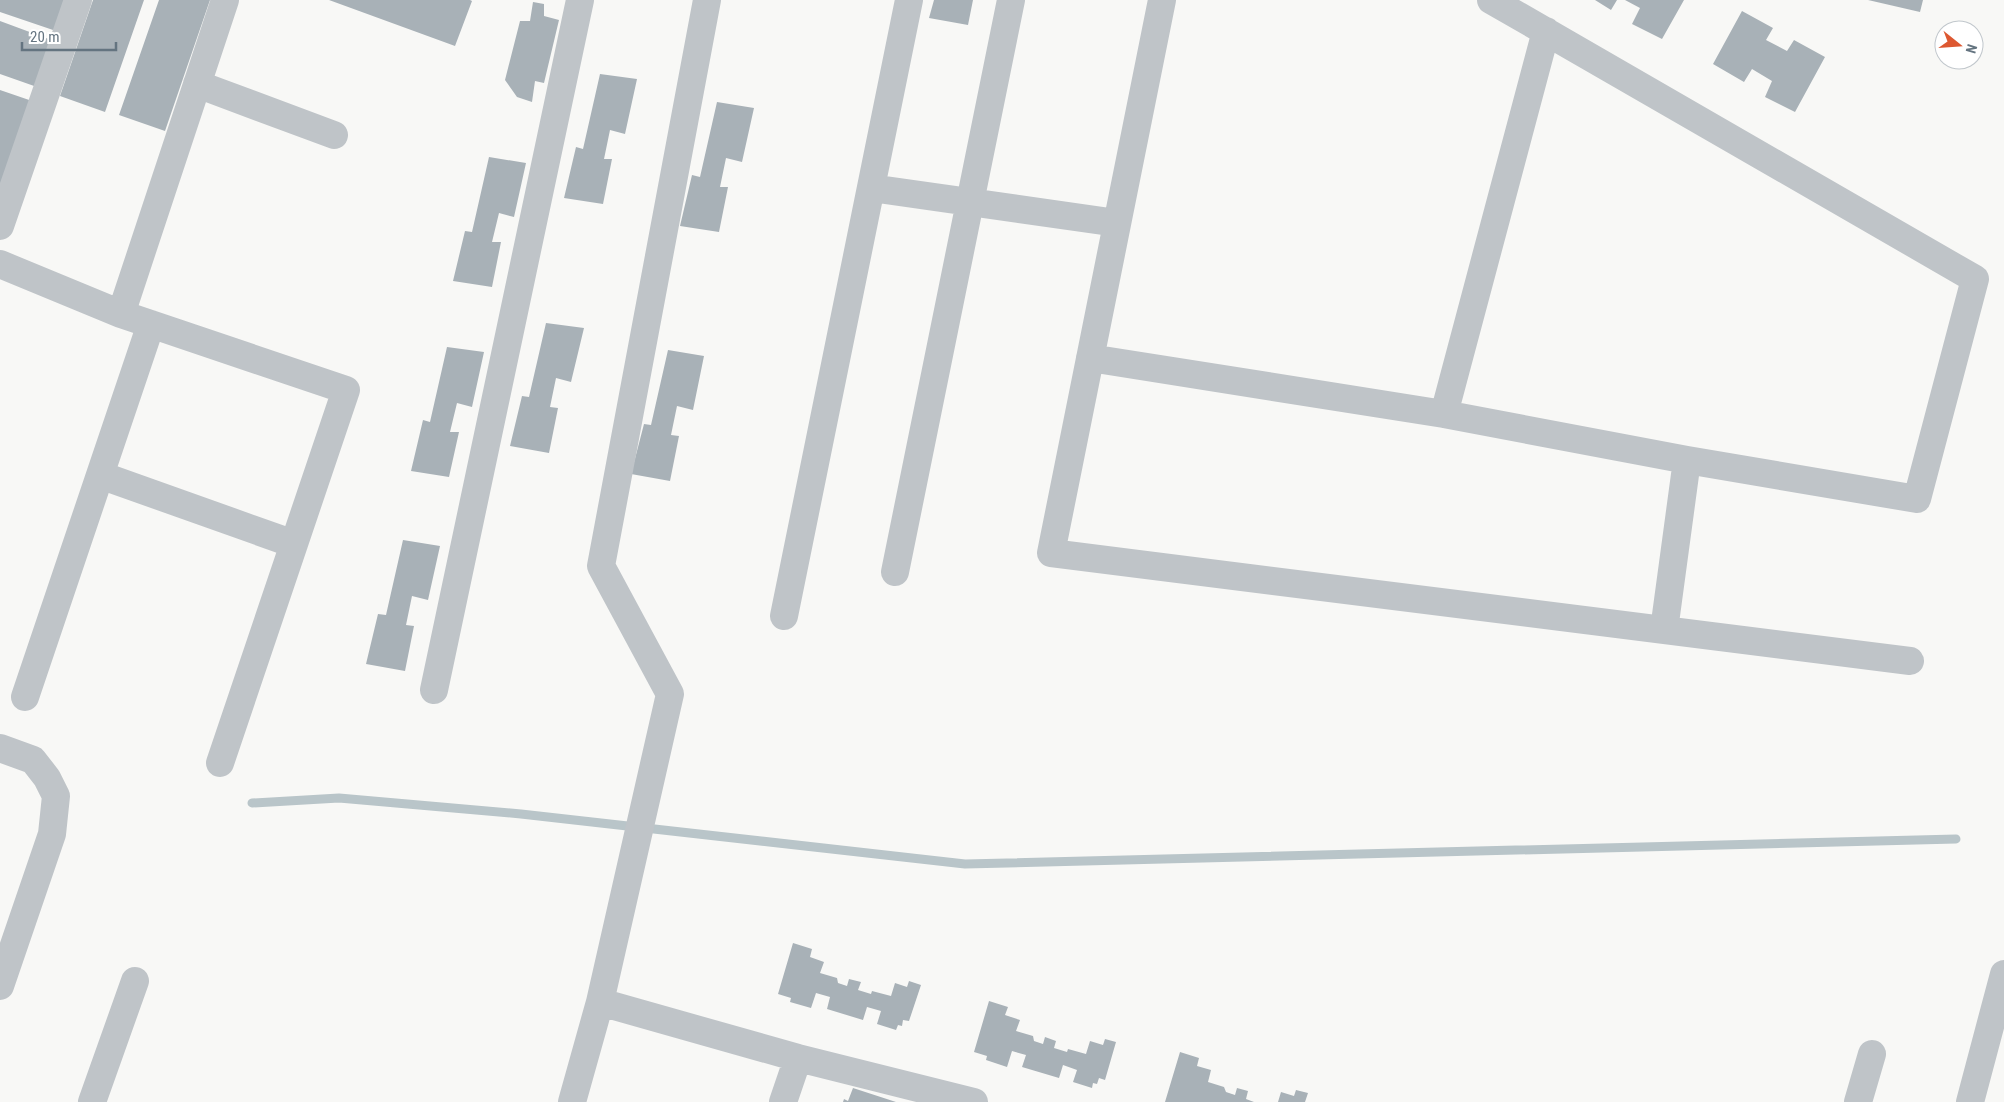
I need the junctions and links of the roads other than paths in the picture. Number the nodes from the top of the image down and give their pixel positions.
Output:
1 (78, 0) edge
2 (225, 0) edge
3 (580, 0) edge
4 (707, 0) edge
5 (909, 0) edge
6 (1012, 0) edge
7 (1162, 0) edge
8 (1491, 0) edge
9 (1546, 31) junction
10 (197, 84) junction
11 (334, 135) dead end
12 (871, 188) junction
13 (970, 201) junction
14 (1117, 223) junction
15 (0, 226) edge
16 (0, 264) edge
17 (121, 314) junction
18 (151, 324) junction
19 (1090, 358) junction
20 (1444, 414) junction
21 (1688, 460) junction
22 (100, 475) junction
23 (294, 544) junction
24 (895, 572) dead end
25 (784, 616) dead end
26 (1664, 630) junction
27 (1910, 661) dead end
28 (434, 690) dead end
29 (24, 696) dead end
30 (0, 748) edge
31 (220, 763) dead end
32 (6, 944) edge
33 (2004, 974) edge
34 (135, 981) dead end
35 (0, 986) edge
36 (600, 1002) junction
37 (1872, 1054) dead end
38 (798, 1058) junction
39 (92, 1102) edge
40 (572, 1102) edge
41 (783, 1102) edge
42 (974, 1102) edge
43 (1858, 1102) edge
44 (1970, 1102) edge

1 - 15 street
2 - 10 street
3 - 28 street
4 - 36 street
5 - 12 street
6 - 13 street
7 - 14 street
8 - 9 street
9 - 20 street
9 - 21 street
10 - 11 street
10 - 17 street
12 - 13 street
12 - 25 street
13 - 14 street
13 - 24 street
14 - 19 street
16 - 17 street
17 - 18 street
18 - 22 street
18 - 23 street
19 - 20 street
19 - 26 street
20 - 21 street
21 - 26 street
22 - 23 street
22 - 29 street
23 - 31 street
26 - 27 street
30 - 32 street
32 - 35 street
33 - 44 street
34 - 39 street
36 - 38 street
36 - 40 street
37 - 43 street
38 - 41 street
38 - 42 street

